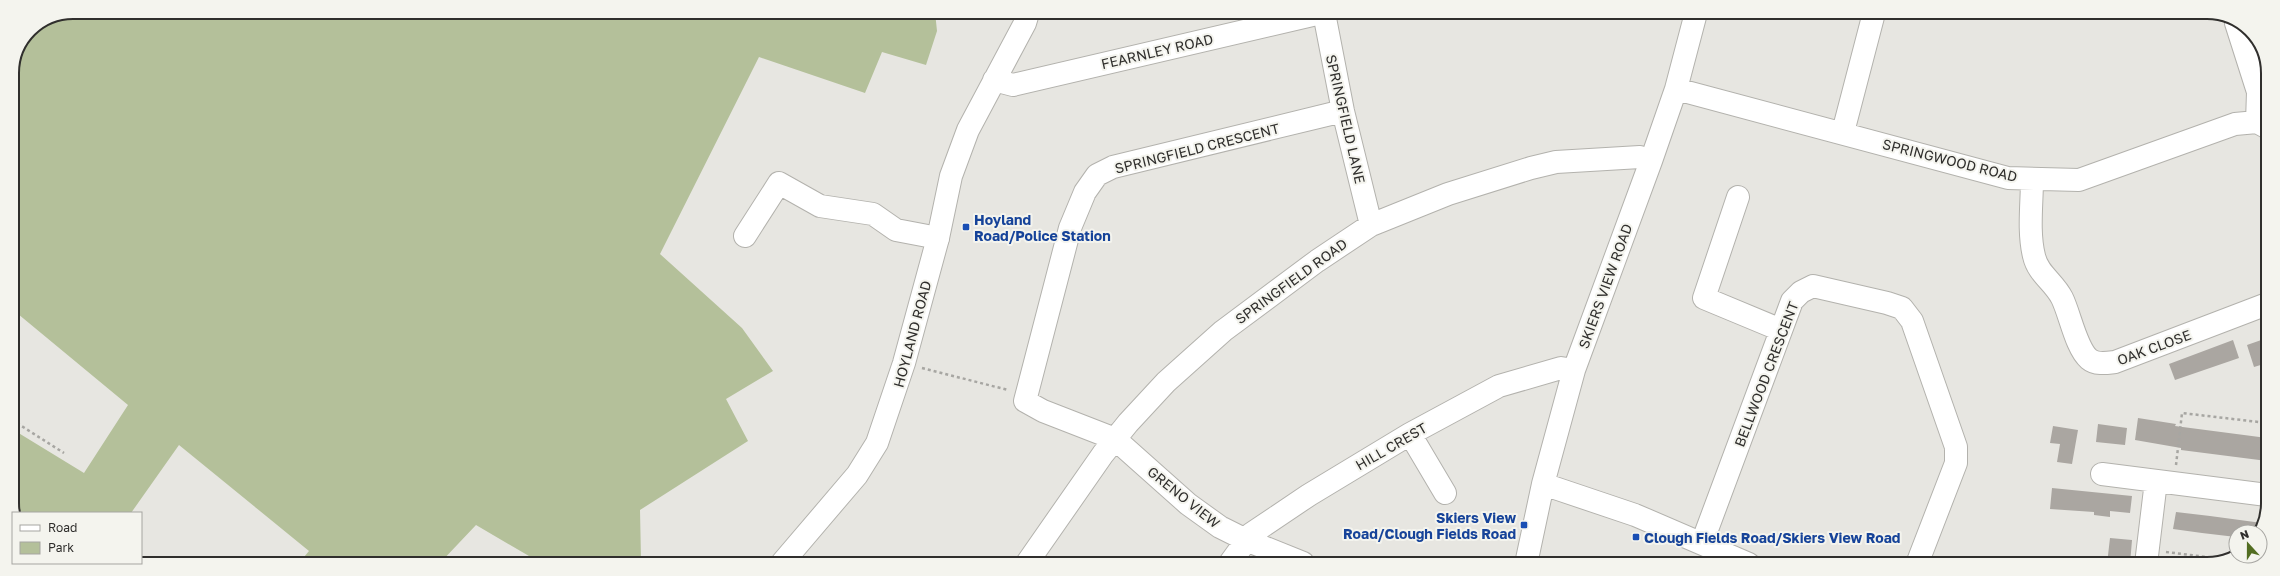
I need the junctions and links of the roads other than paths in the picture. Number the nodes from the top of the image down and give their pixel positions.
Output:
1 (1026, 19) edge
2 (1295, 19) edge
3 (1325, 19) edge
4 (1694, 19) edge
5 (1872, 19) edge
6 (2238, 29) edge
7 (994, 80) junction
8 (1676, 89) junction
9 (1343, 111) junction
10 (2261, 112) edge
11 (2261, 125) edge
12 (1843, 132) junction
13 (1651, 161) junction
14 (2032, 179) junction
15 (1738, 197) dead end
16 (1371, 225) junction
17 (745, 236) dead end
18 (938, 238) junction
19 (2261, 306) edge
20 (1781, 330) junction
21 (1574, 370) junction
22 (1410, 434) junction
23 (1115, 439) junction
24 (2102, 474) dead end
25 (2165, 482) junction
26 (1543, 484) junction
27 (1445, 493) dead end
28 (2261, 494) edge
29 (1246, 540) junction
30 (1702, 543) junction
31 (787, 557) edge
32 (1031, 557) edge
33 (1234, 557) edge
34 (1286, 557) edge
35 (1527, 557) edge
36 (1731, 557) edge
37 (1920, 557) edge
38 (2147, 557) edge

1 - 7 street, HOYLAND ROAD
2 - 7 street, FEARNLEY ROAD
3 - 9 street, SPRINGFIELD LANE
4 - 8 street, SKIERS VIEW ROAD
5 - 12 street
6 - 10 street
7 - 18 street, HOYLAND ROAD
8 - 12 street, SPRINGWOOD ROAD
8 - 13 street, SKIERS VIEW ROAD
9 - 16 street, SPRINGFIELD LANE
9 - 23 street, SPRINGFIELD CRESCENT
11 - 14 street, SPRINGWOOD ROAD
12 - 14 street, SPRINGWOOD ROAD
13 - 16 street, SPRINGFIELD ROAD
13 - 21 street, SKIERS VIEW ROAD
14 - 19 street, OAK CLOSE
15 - 20 street
16 - 23 street, SPRINGFIELD ROAD
17 - 18 street
18 - 31 street, HOYLAND ROAD
20 - 30 street, BELLWOOD CRESCENT
20 - 37 street, BELLWOOD CRESCENT
21 - 22 street, HILL CREST
21 - 26 street, SKIERS VIEW ROAD
22 - 27 street
22 - 29 street, HILL CREST
23 - 29 street, GRENO VIEW
23 - 32 street, SPRINGFIELD ROAD
24 - 25 street
25 - 28 street
25 - 38 street
26 - 30 street
26 - 35 street, SKIERS VIEW ROAD
29 - 33 street, HILL CREST
29 - 34 street, GRENO VIEW
30 - 36 street

